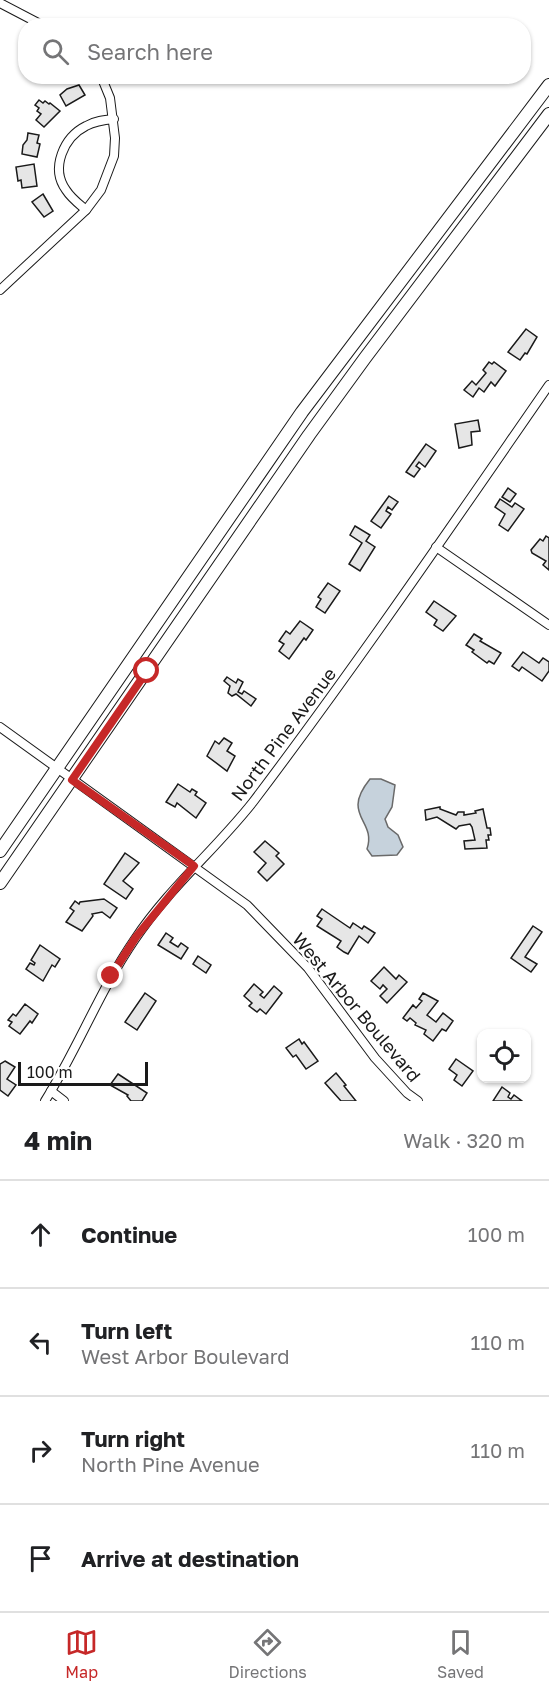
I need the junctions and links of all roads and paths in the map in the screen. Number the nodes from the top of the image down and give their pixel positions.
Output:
1 (0, 3) edge
2 (29, 18) edge
3 (104, 84) edge
4 (549, 85) edge
5 (549, 114) edge
6 (114, 119) junction
7 (86, 210) junction
8 (0, 290) edge
9 (549, 385) edge
10 (436, 547) junction
11 (549, 625) edge
12 (0, 727) edge
13 (57, 769) junction
14 (72, 780) junction
15 (0, 851) edge
16 (194, 866) junction
17 (0, 884) edge
18 (51, 1091) junction
19 (45, 1101) edge
20 (64, 1101) edge
21 (418, 1101) edge

1 - 2 street
3 - 6 street
4 - 13 main road
5 - 14 main road
6 - 7 street
6 - 7 street
7 - 8 street
9 - 10 street, North Pine Avenue
10 - 11 street
10 - 16 street, North Pine Avenue
12 - 13 street, West Arbor Boulevard
13 - 14 street, West Arbor Boulevard
13 - 15 main road
14 - 16 street, West Arbor Boulevard
14 - 17 main road
16 - 18 street, North Pine Avenue
16 - 21 street, West Arbor Boulevard
18 - 19 street, North Pine Avenue
18 - 20 street

